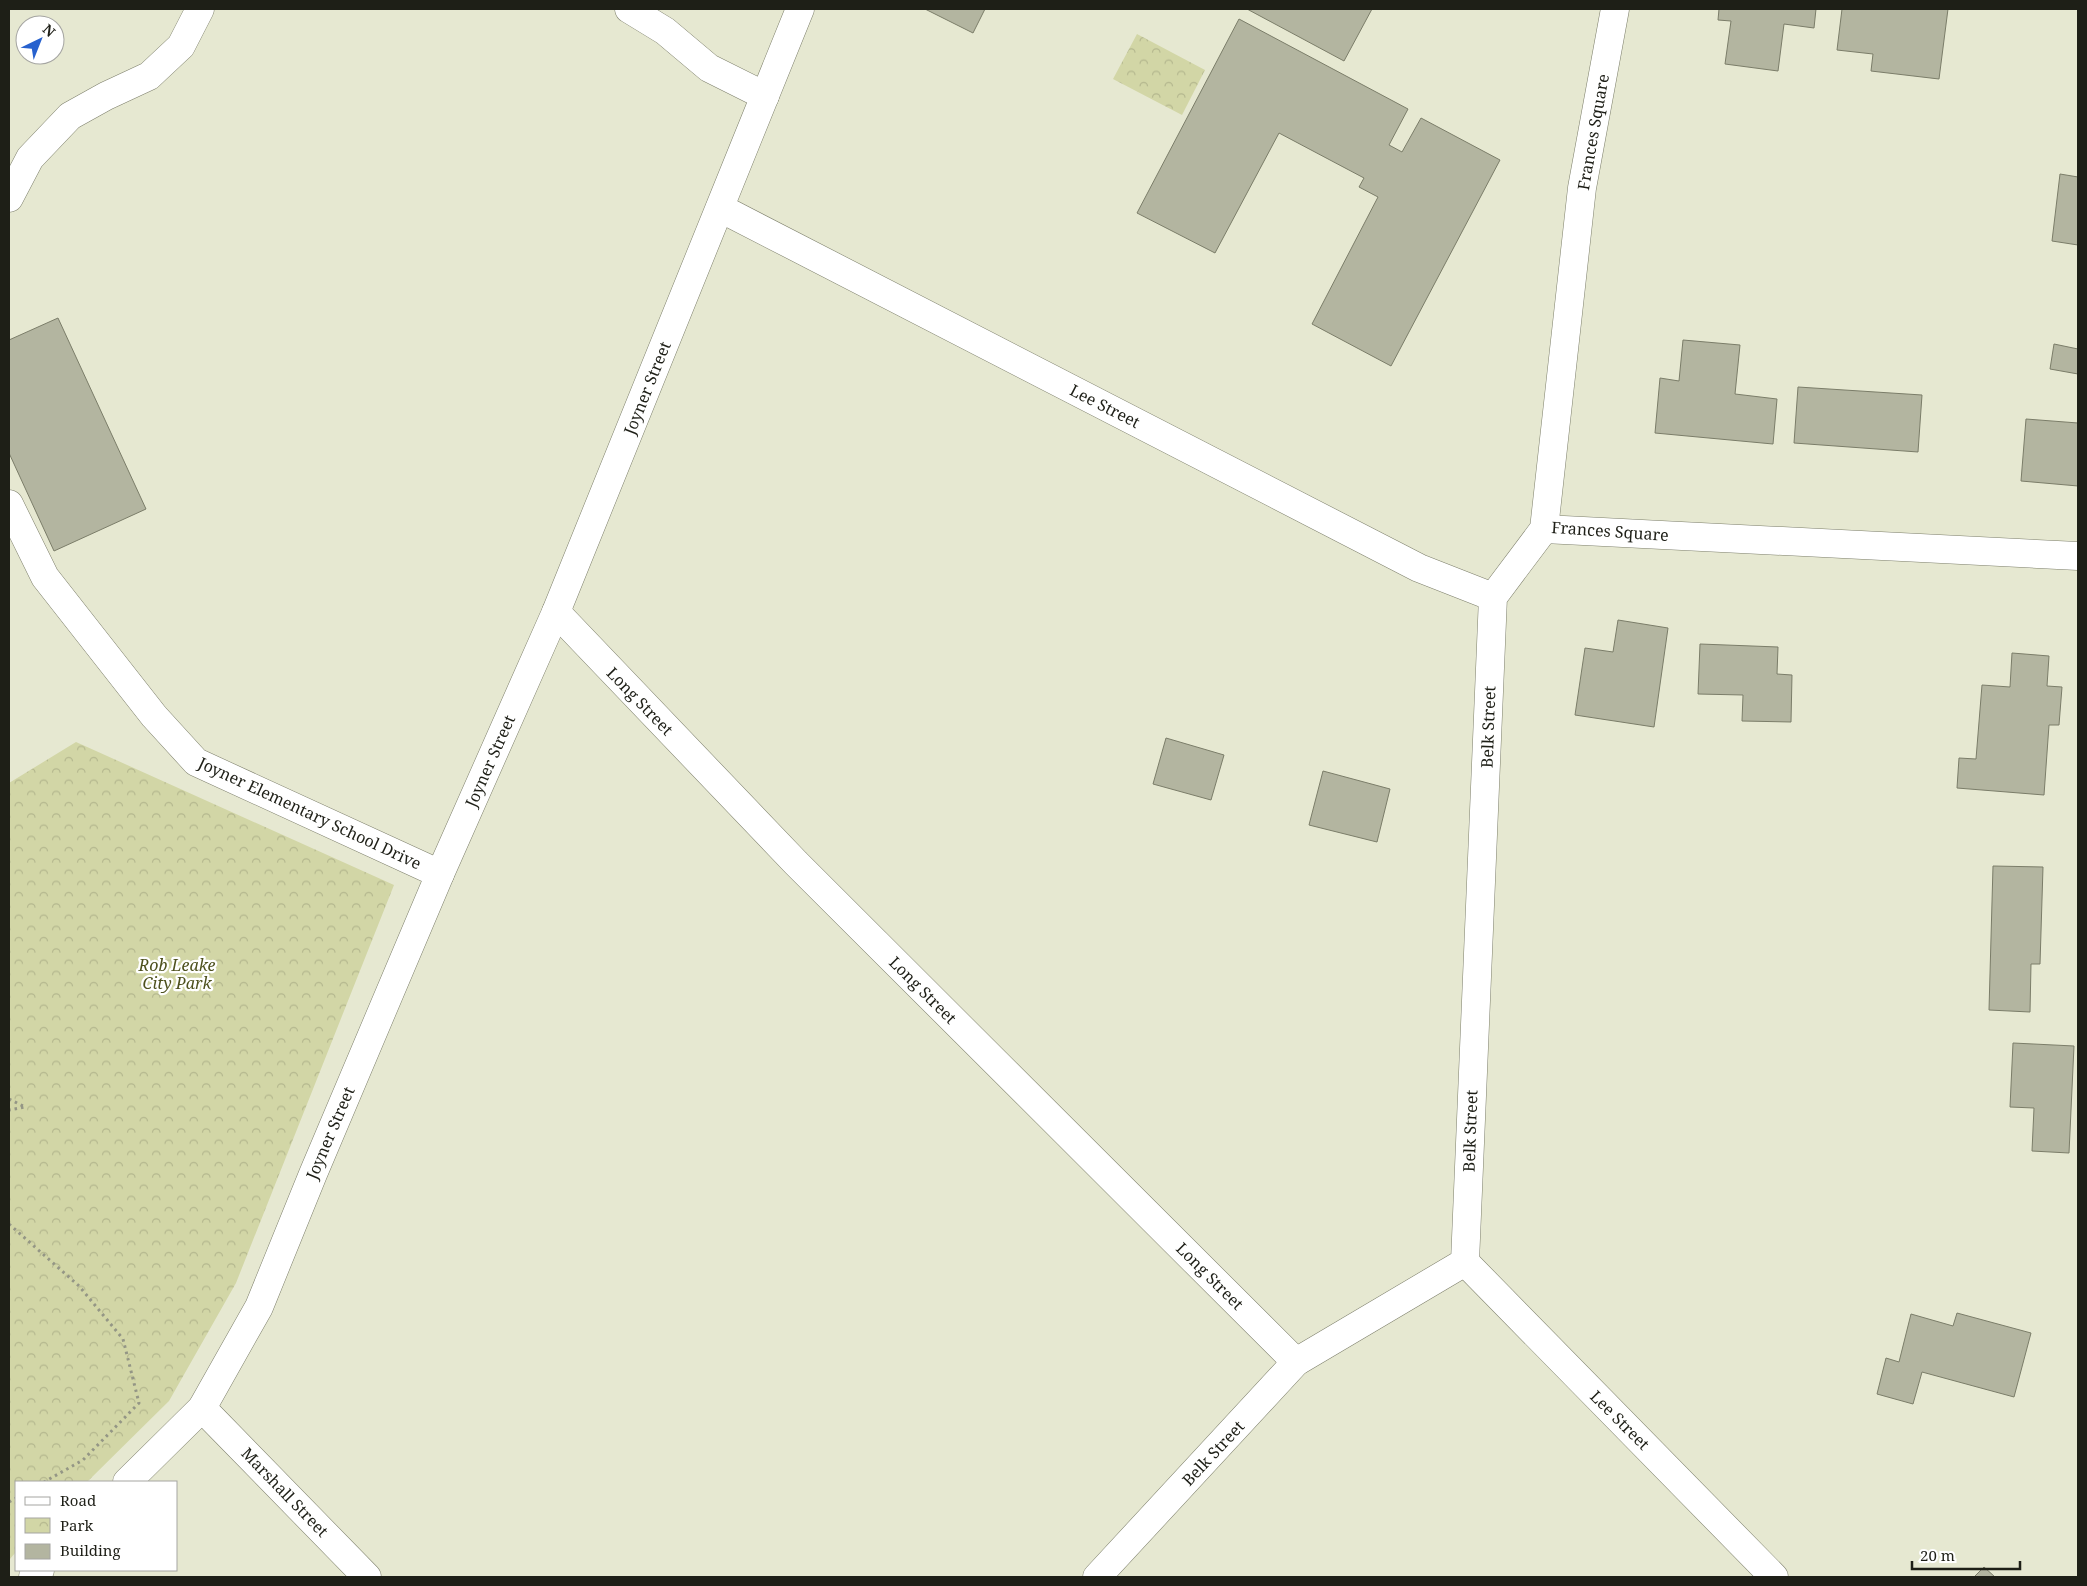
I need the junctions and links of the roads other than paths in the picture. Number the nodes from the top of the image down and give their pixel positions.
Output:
1 (200, 9) edge
2 (629, 9) edge
3 (800, 9) edge
4 (1615, 9) edge
5 (765, 96) junction
6 (9, 198) edge
7 (720, 208) junction
8 (9, 504) edge
9 (1544, 529) junction
10 (2078, 556) edge
11 (1493, 597) junction
12 (556, 612) junction
13 (440, 874) junction
14 (1465, 1262) junction
15 (1296, 1362) junction
16 (202, 1408) junction
17 (128, 1481) edge
18 (368, 1577) edge
19 (1097, 1577) edge
20 (1774, 1577) edge

1 - 6 street
2 - 5 street
3 - 5 street, Joyner Street
4 - 9 street, Frances Square
5 - 7 street, Joyner Street
7 - 11 street, Lee Street
7 - 12 street, Joyner Street
8 - 13 street, Joyner Elementary School Drive
9 - 10 street, Frances Square
9 - 11 street
11 - 14 street, Belk Street
12 - 13 street, Joyner Street
12 - 15 street, Long Street
13 - 16 street, Joyner Street
14 - 15 street, Belk Street
14 - 20 street, Lee Street
15 - 19 street, Belk Street
16 - 17 street, Joyner Street
16 - 18 street, Marshall Street

